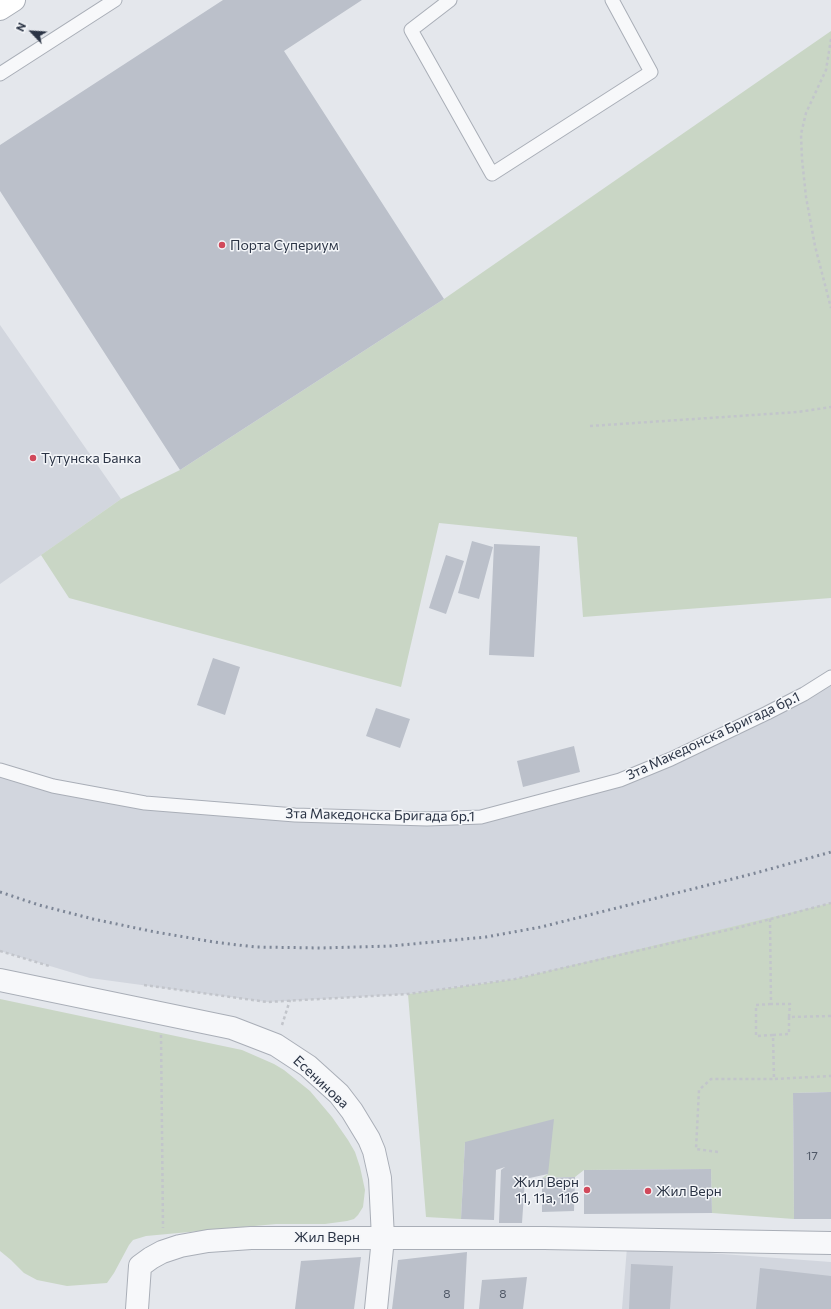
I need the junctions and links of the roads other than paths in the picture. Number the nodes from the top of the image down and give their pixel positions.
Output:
1 (14, 0) edge
2 (115, 0) edge
3 (450, 0) edge
4 (612, 0) edge
5 (0, 9) edge
6 (0, 74) edge
7 (831, 677) edge
8 (0, 770) edge
9 (0, 980) edge
10 (383, 1238) junction
11 (831, 1243) edge
12 (137, 1309) edge
13 (376, 1309) edge

1 - 5 street
2 - 6 lane
3 - 4 lane
7 - 8 lane, 3та Македонска Бригада бр.1
9 - 10 street, Есенинова
10 - 11 street, Жил Верн
10 - 12 street, Жил Верн
10 - 13 street, Есенинова

